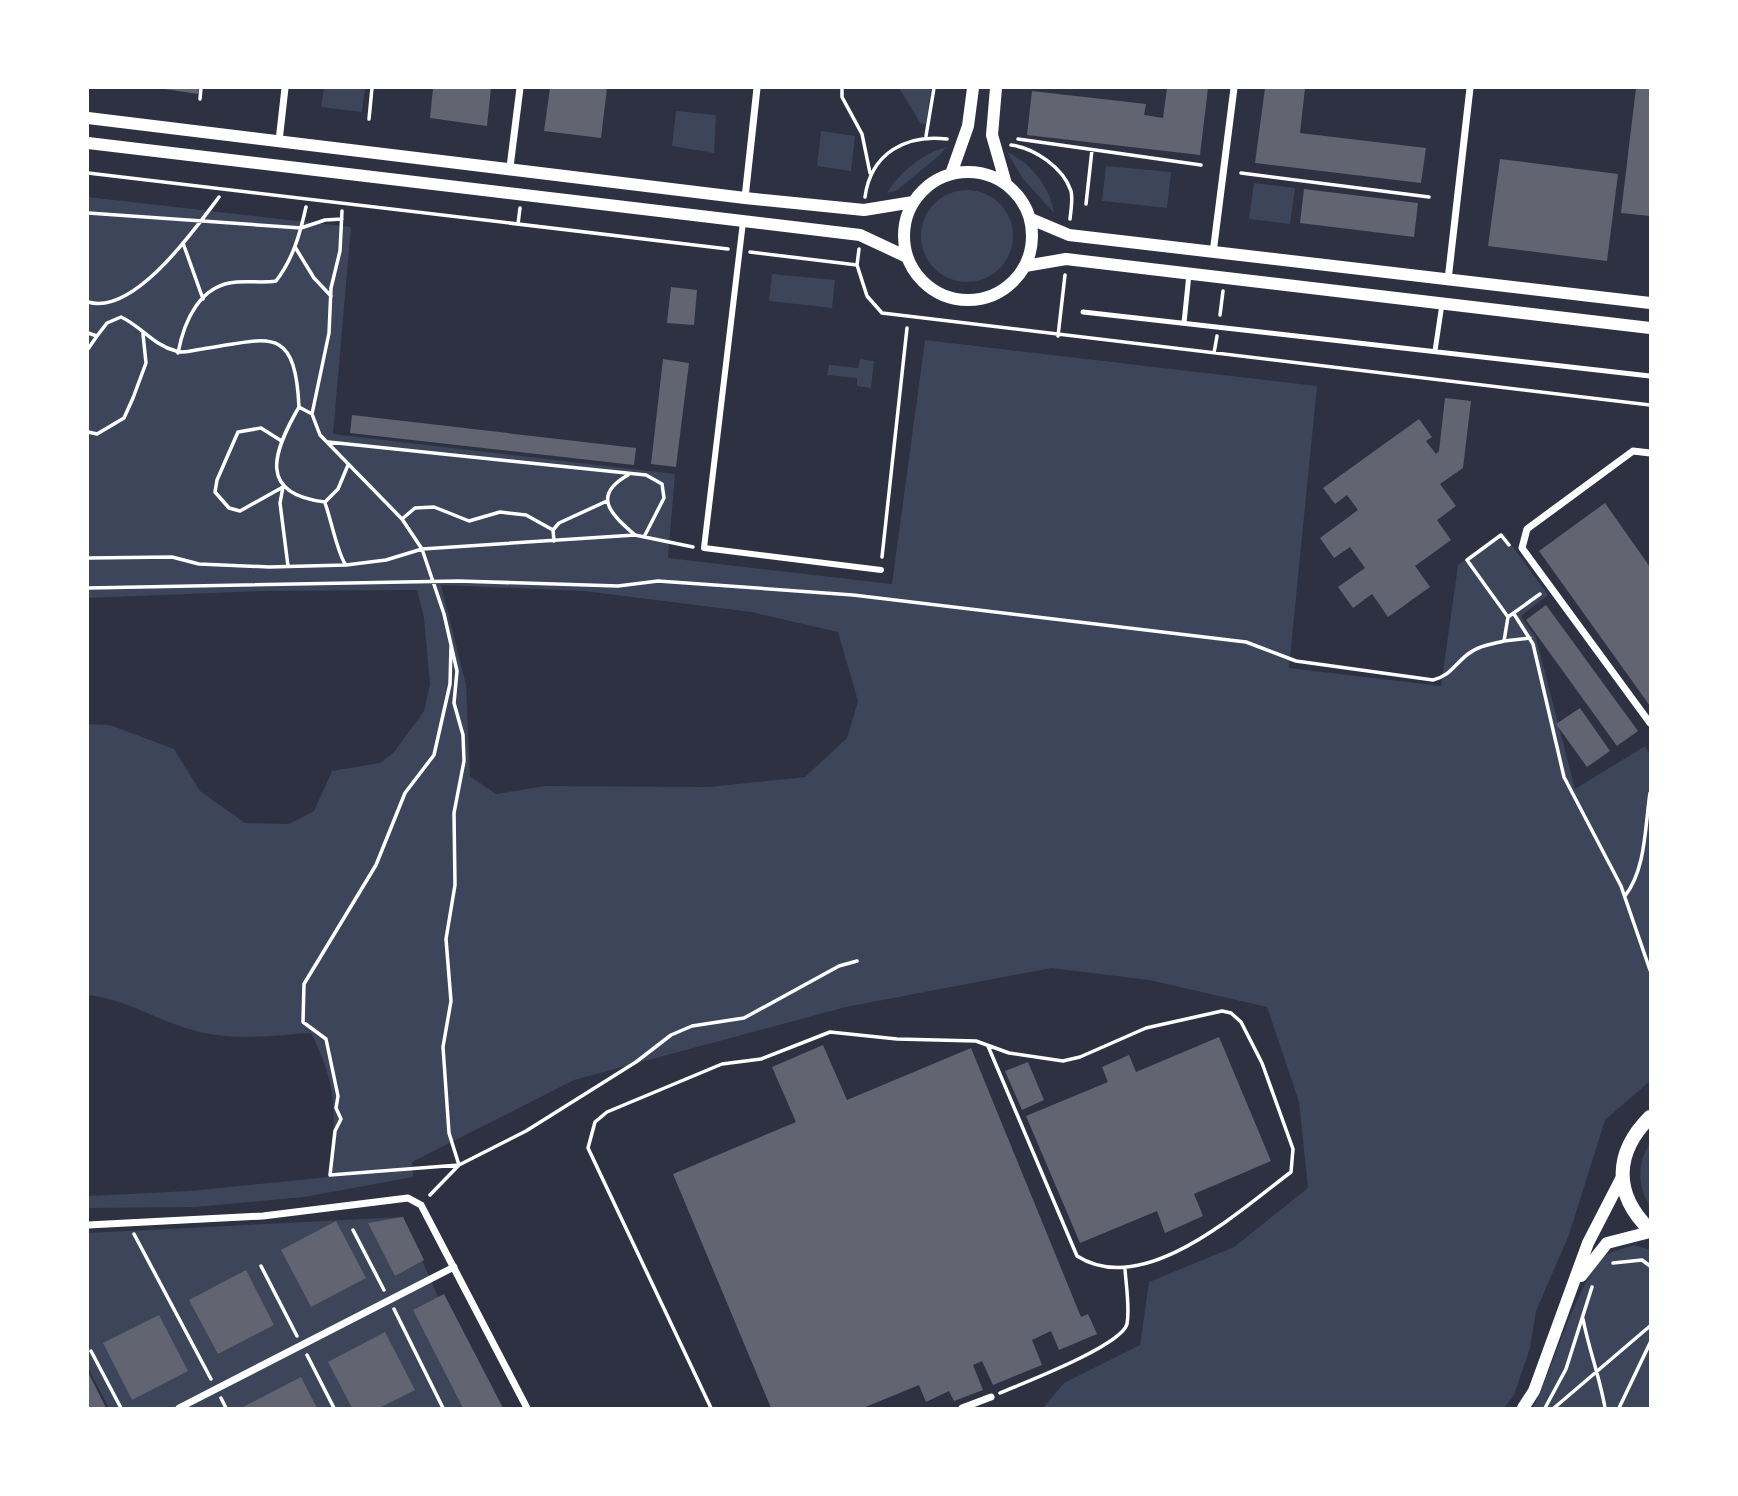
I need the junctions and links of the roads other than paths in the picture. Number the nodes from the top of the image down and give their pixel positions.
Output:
1 (285, 88) edge
2 (520, 88) edge
3 (757, 88) edge
4 (973, 88) edge
5 (996, 88) edge
6 (1234, 88) edge
7 (1470, 88) edge
8 (88, 118) edge
9 (279, 141) junction
10 (88, 144) edge
11 (510, 167) junction
12 (951, 174) junction
13 (1006, 184) junction
14 (745, 198) junction
15 (913, 202) junction
16 (1031, 219) junction
17 (743, 222) junction
18 (1213, 253) junction
19 (907, 257) junction
20 (1025, 266) junction
21 (1189, 274) junction
22 (1448, 280) junction
23 (1650, 303) edge
24 (1442, 304) junction
25 (1083, 312) dead end
26 (1184, 323) junction
27 (1650, 328) edge
28 (1435, 351) junction
29 (1650, 376) edge
30 (1650, 453) edge
31 (881, 570) road end
32 (1650, 723) edge
33 (1650, 1117) edge
34 (1622, 1177) junction
35 (88, 1225) edge
36 (1650, 1231) edge
37 (454, 1267) junction
38 (1566, 1300) junction
39 (991, 1397) road end
40 (179, 1409) edge
41 (527, 1409) edge
42 (962, 1409) edge
43 (1523, 1409) edge

1 - 9 street
2 - 11 street
3 - 14 street
4 - 12 street
5 - 13 street
6 - 18 street
7 - 22 street
8 - 9 street
9 - 11 street
10 - 17 street
11 - 14 street
12 - 13 street
12 - 15 street
13 - 16 street
14 - 15 street
15 - 19 street
16 - 18 street
16 - 20 street
17 - 19 street
17 - 31 street
18 - 22 street
19 - 20 street
20 - 21 street
21 - 24 street
21 - 26 lane
22 - 23 street
24 - 27 street
24 - 28 lane
25 - 26 lane
26 - 28 lane
28 - 29 lane
30 - 32 street
33 - 34 main road
34 - 36 main road
34 - 38 street
35 - 37 street
36 - 38 street
37 - 40 street
37 - 41 street
38 - 43 street
39 - 42 street

